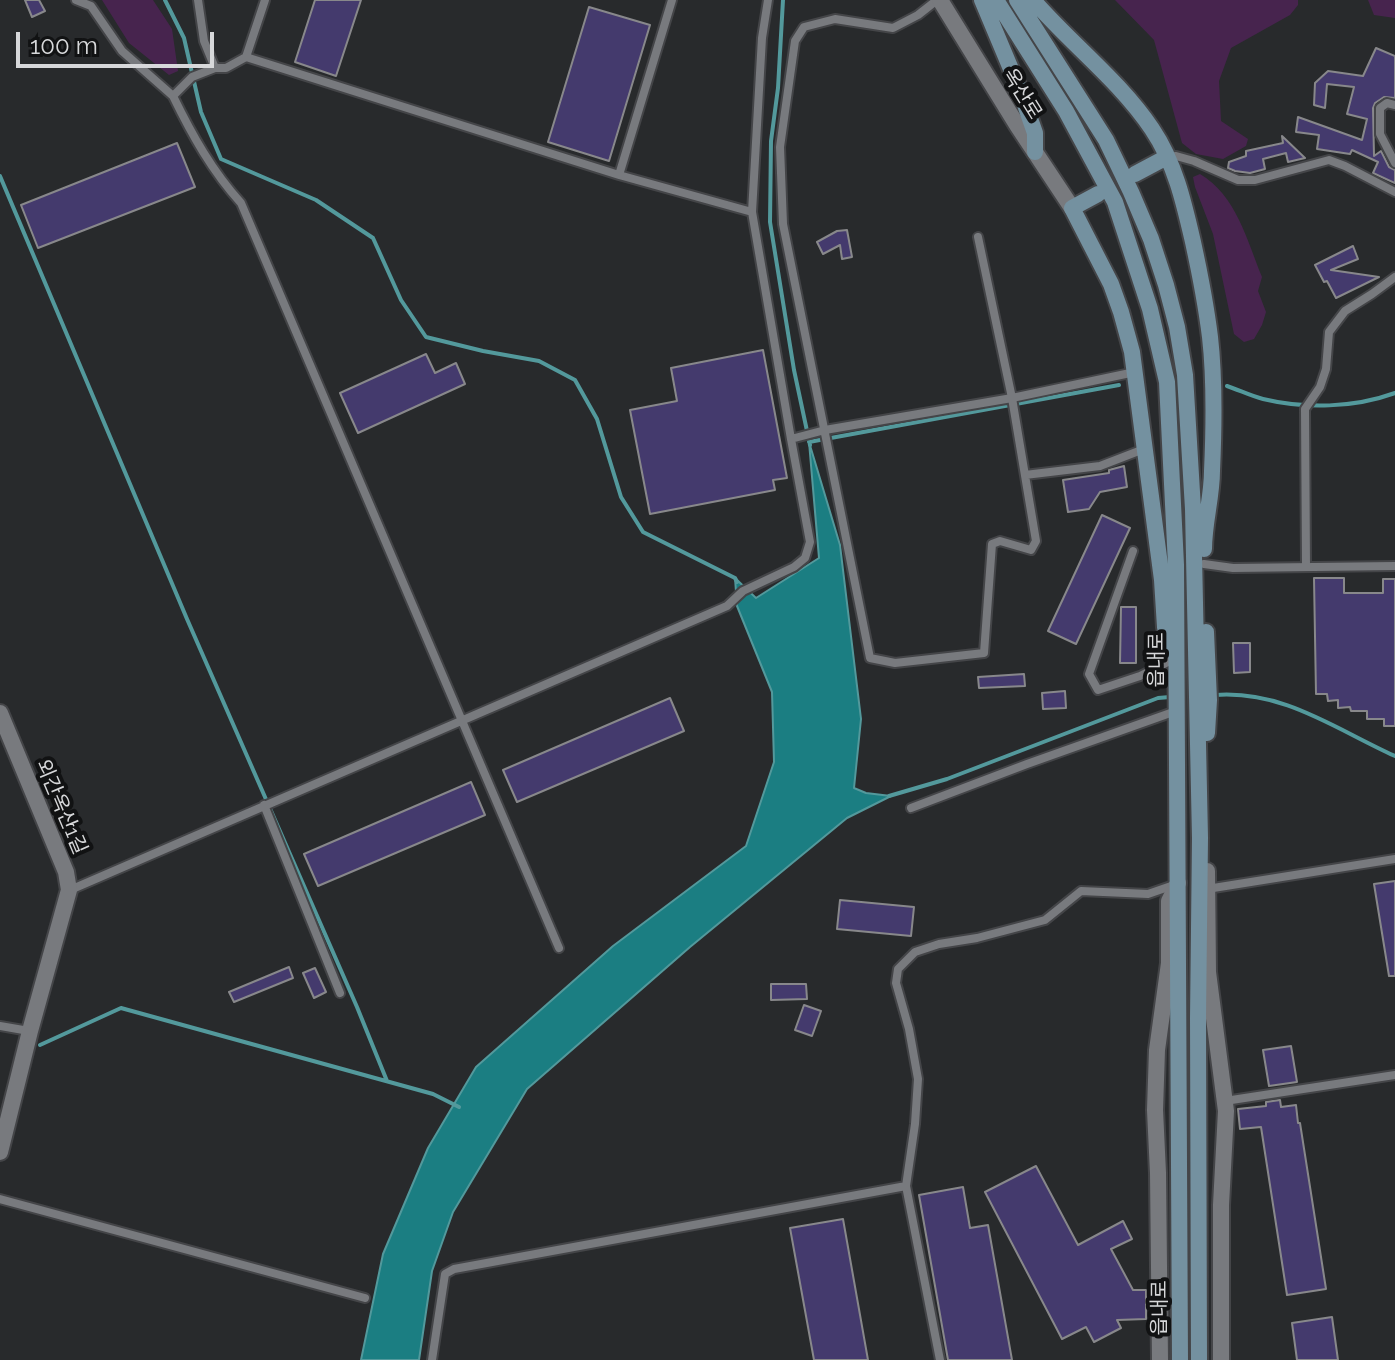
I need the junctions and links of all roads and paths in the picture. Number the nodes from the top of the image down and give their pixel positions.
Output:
1 (76, 0) edge
2 (198, 0) edge
3 (265, 0) edge
4 (672, 0) edge
5 (768, 0) edge
6 (938, 0) edge
7 (982, 0) edge
8 (996, 0) edge
9 (1017, 0) edge
10 (1033, 0) edge
11 (246, 57) junction
12 (215, 68) junction
13 (173, 96) junction
14 (1395, 105) edge
15 (1035, 152) junction
16 (1167, 157) junction
17 (1395, 163) edge
18 (1135, 174) dead end
19 (619, 175) junction
20 (1395, 192) edge
21 (1098, 194) dead end
22 (1072, 208) junction
23 (752, 212) junction
24 (978, 237) dead end
25 (1395, 277) edge
26 (1136, 372) junction
27 (1012, 398) junction
28 (825, 430) junction
29 (791, 439) junction
30 (1146, 448) junction
31 (1025, 475) junction
32 (1133, 551) dead end
33 (1204, 564) junction
34 (1306, 566) junction
35 (1395, 566) edge
36 (1177, 658) junction
37 (1177, 708) junction
38 (0, 713) edge
39 (463, 719) junction
40 (264, 805) junction
41 (911, 808) dead end
42 (1199, 814) junction
43 (1395, 859) edge
44 (1207, 881) junction
45 (1178, 883) junction
46 (69, 890) junction
47 (559, 948) dead end
48 (340, 993) dead end
49 (0, 1026) edge
50 (30, 1031) junction
51 (1395, 1075) edge
52 (1225, 1101) junction
53 (0, 1152) edge
54 (906, 1186) junction
55 (0, 1199) edge
56 (365, 1298) dead end
57 (432, 1360) edge
58 (940, 1360) edge
59 (1160, 1360) edge
60 (1180, 1360) edge
61 (1199, 1360) edge
62 (1221, 1360) edge

1 - 13 lane
2 - 12 lane
3 - 11 lane
4 - 19 lane
5 - 23 lane
6 - 15 street, 옥산로
6 - 28 lane
7 - 15 street
8 - 36 street, 읍내로
9 - 42 street, 읍내로
10 - 16 street
11 - 12 lane
11 - 19 lane
12 - 13 lane
13 - 39 lane
14 - 17 lane
15 - 22 street, 옥산로
16 - 18 street
16 - 20 lane
16 - 33 street
19 - 23 lane
21 - 22 street
22 - 26 street
23 - 29 lane
24 - 27 lane
25 - 34 lane
26 - 27 lane
26 - 30 street
27 - 28 lane
27 - 31 lane
28 - 29 lane
28 - 31 lane
29 - 39 lane
30 - 31 lane
30 - 36 street
32 - 36 lane
33 - 34 lane
33 - 42 street
34 - 35 lane
36 - 37 street, 읍내로
37 - 41 lane
37 - 45 street, 읍내로
38 - 46 street, 외간옥산1길
39 - 40 lane
39 - 47 lane
40 - 46 lane
40 - 48 lane
42 - 44 street
42 - 61 street, 읍내로
43 - 44 lane
44 - 52 street
45 - 54 lane
45 - 59 street
45 - 60 street, 읍내로
46 - 50 street
49 - 50 lane
50 - 53 street
51 - 52 lane
52 - 62 street
54 - 57 lane
54 - 58 lane
55 - 56 lane

